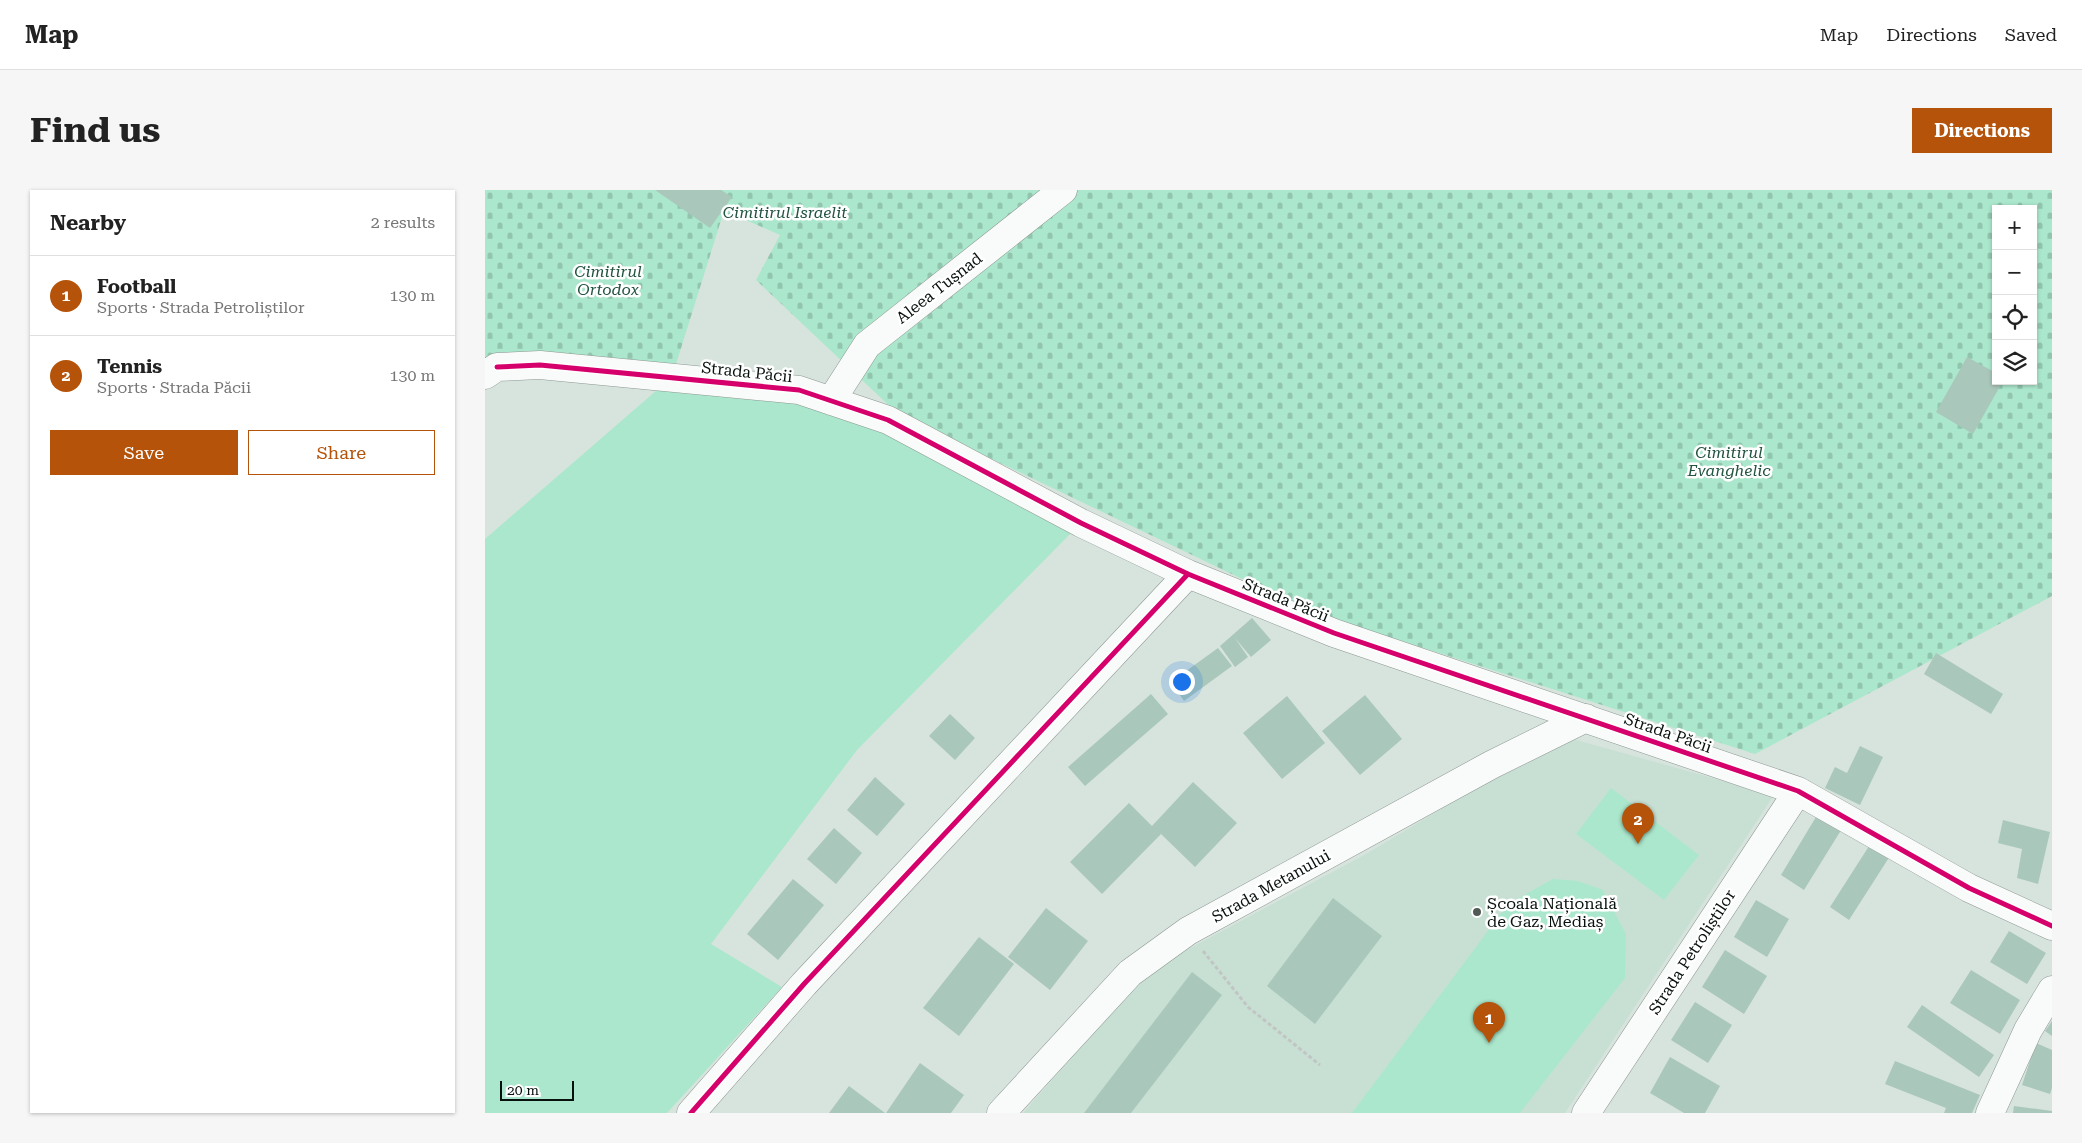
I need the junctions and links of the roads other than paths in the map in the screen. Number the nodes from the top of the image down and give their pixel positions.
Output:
1 (1063, 190) edge
2 (491, 371) edge
3 (831, 401) junction
4 (1188, 574) junction
5 (1586, 718) junction
6 (1798, 791) junction
7 (2052, 926) edge
8 (2052, 990) edge
9 (691, 1113) edge
10 (1001, 1113) edge
11 (1586, 1113) edge
12 (1990, 1113) edge

1 - 3 street, Aleea Tușnad
2 - 3 street, Strada Păcii
3 - 4 street, Strada Păcii
4 - 5 street, Strada Păcii
4 - 9 street
5 - 6 street, Strada Păcii
5 - 10 street, Strada Metanului
6 - 7 street, Strada Păcii
6 - 11 street, Strada Petroliștilor
8 - 12 street

